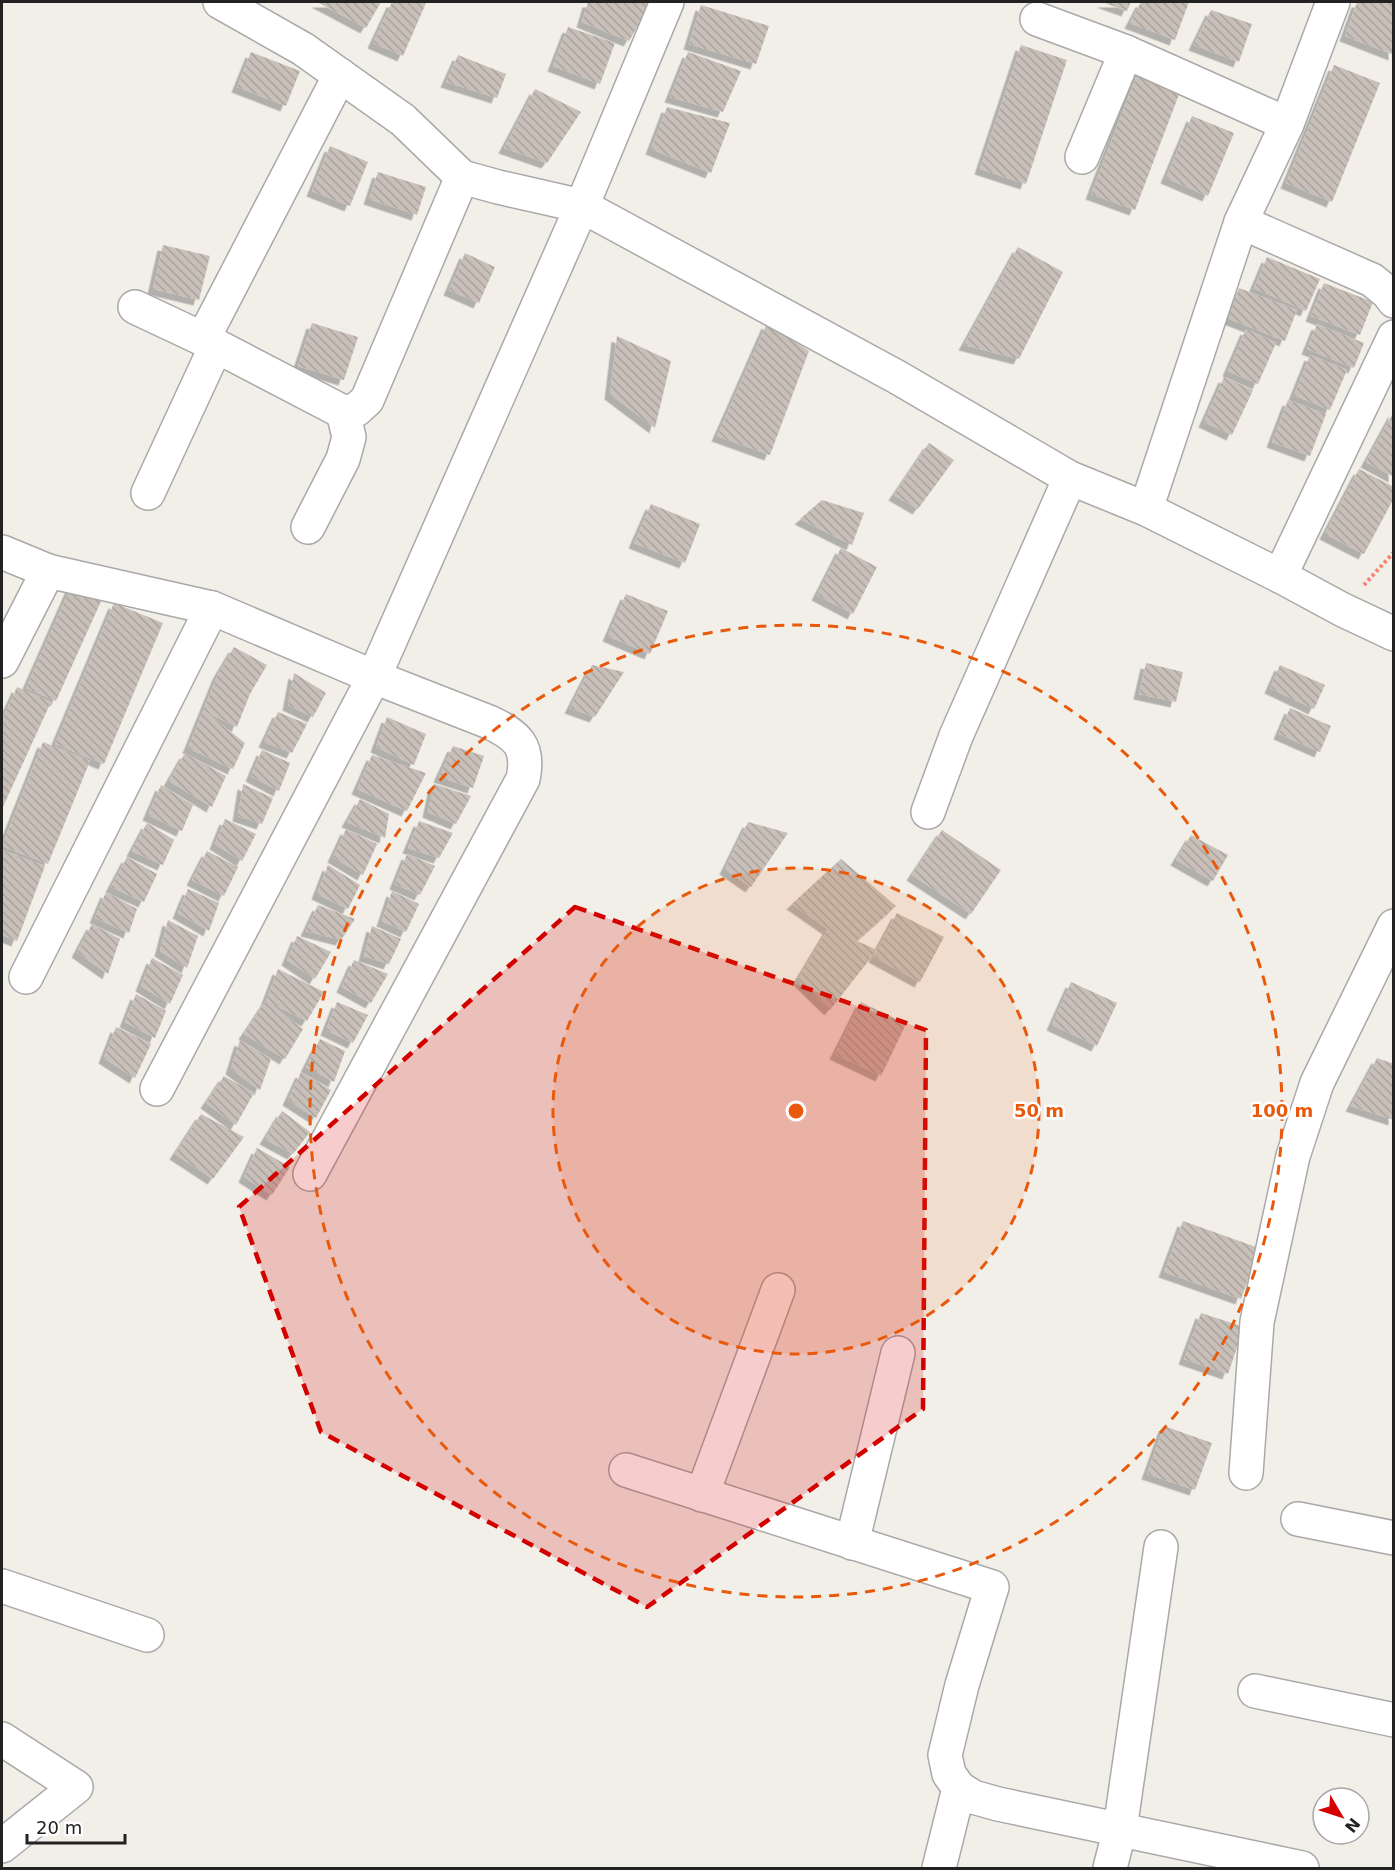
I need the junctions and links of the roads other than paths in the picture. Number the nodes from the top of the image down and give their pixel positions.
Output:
1 (220, 2) edge
2 (668, 2) edge
3 (1333, 2) edge
4 (1037, 19) dead end
5 (1126, 52) junction
6 (340, 75) junction
7 (1287, 124) junction
8 (1082, 157) dead end
9 (462, 177) junction
10 (582, 206) junction
11 (1241, 222) junction
12 (1394, 301) edge
13 (135, 307) dead end
14 (1394, 337) edge
15 (209, 343) junction
16 (343, 412) junction
17 (1070, 478) junction
18 (148, 493) dead end
19 (1146, 509) junction
20 (308, 527) dead end
21 (2, 552) edge
22 (48, 571) junction
23 (1280, 576) junction
24 (213, 608) junction
25 (1394, 634) edge
26 (2, 661) edge
27 (374, 677) junction
28 (928, 812) dead end
29 (1394, 926) edge
30 (27, 977) dead end
31 (157, 1089) dead end
32 (310, 1174) dead end
33 (778, 1290) dead end
34 (898, 1353) dead end
35 (626, 1470) dead end
36 (1246, 1473) dead end
37 (702, 1495) junction
38 (1298, 1519) dead end
39 (1394, 1538) edge
40 (852, 1543) junction
41 (1161, 1546) dead end
42 (2, 1586) edge
43 (147, 1635) dead end
44 (1255, 1691) dead end
45 (1394, 1720) edge
46 (2, 1739) edge
47 (959, 1788) junction
48 (1120, 1830) junction
49 (2, 1846) edge
50 (1268, 1865) edge
51 (939, 1869) edge
52 (1110, 1869) edge
53 (1302, 1869) edge

1 - 6 street
2 - 10 street
3 - 7 street
4 - 5 street
5 - 7 street
5 - 8 street
6 - 9 street
6 - 15 street
7 - 11 street
9 - 10 street
9 - 16 street
10 - 17 street
10 - 27 street
11 - 12 street
11 - 19 street
13 - 15 street
14 - 23 street
15 - 16 street
15 - 18 street
16 - 20 street
17 - 19 street
17 - 28 street
19 - 23 street
21 - 22 street
22 - 24 street
22 - 26 street
23 - 25 street
24 - 27 street
24 - 30 street
27 - 31 street
27 - 32 street
29 - 36 street
33 - 37 street
34 - 40 street
35 - 37 street
37 - 40 street
38 - 39 street
40 - 47 street
41 - 48 street
42 - 43 street
44 - 45 street
46 - 49 street
47 - 48 street
47 - 51 street
48 - 50 street
48 - 52 street
50 - 53 street

